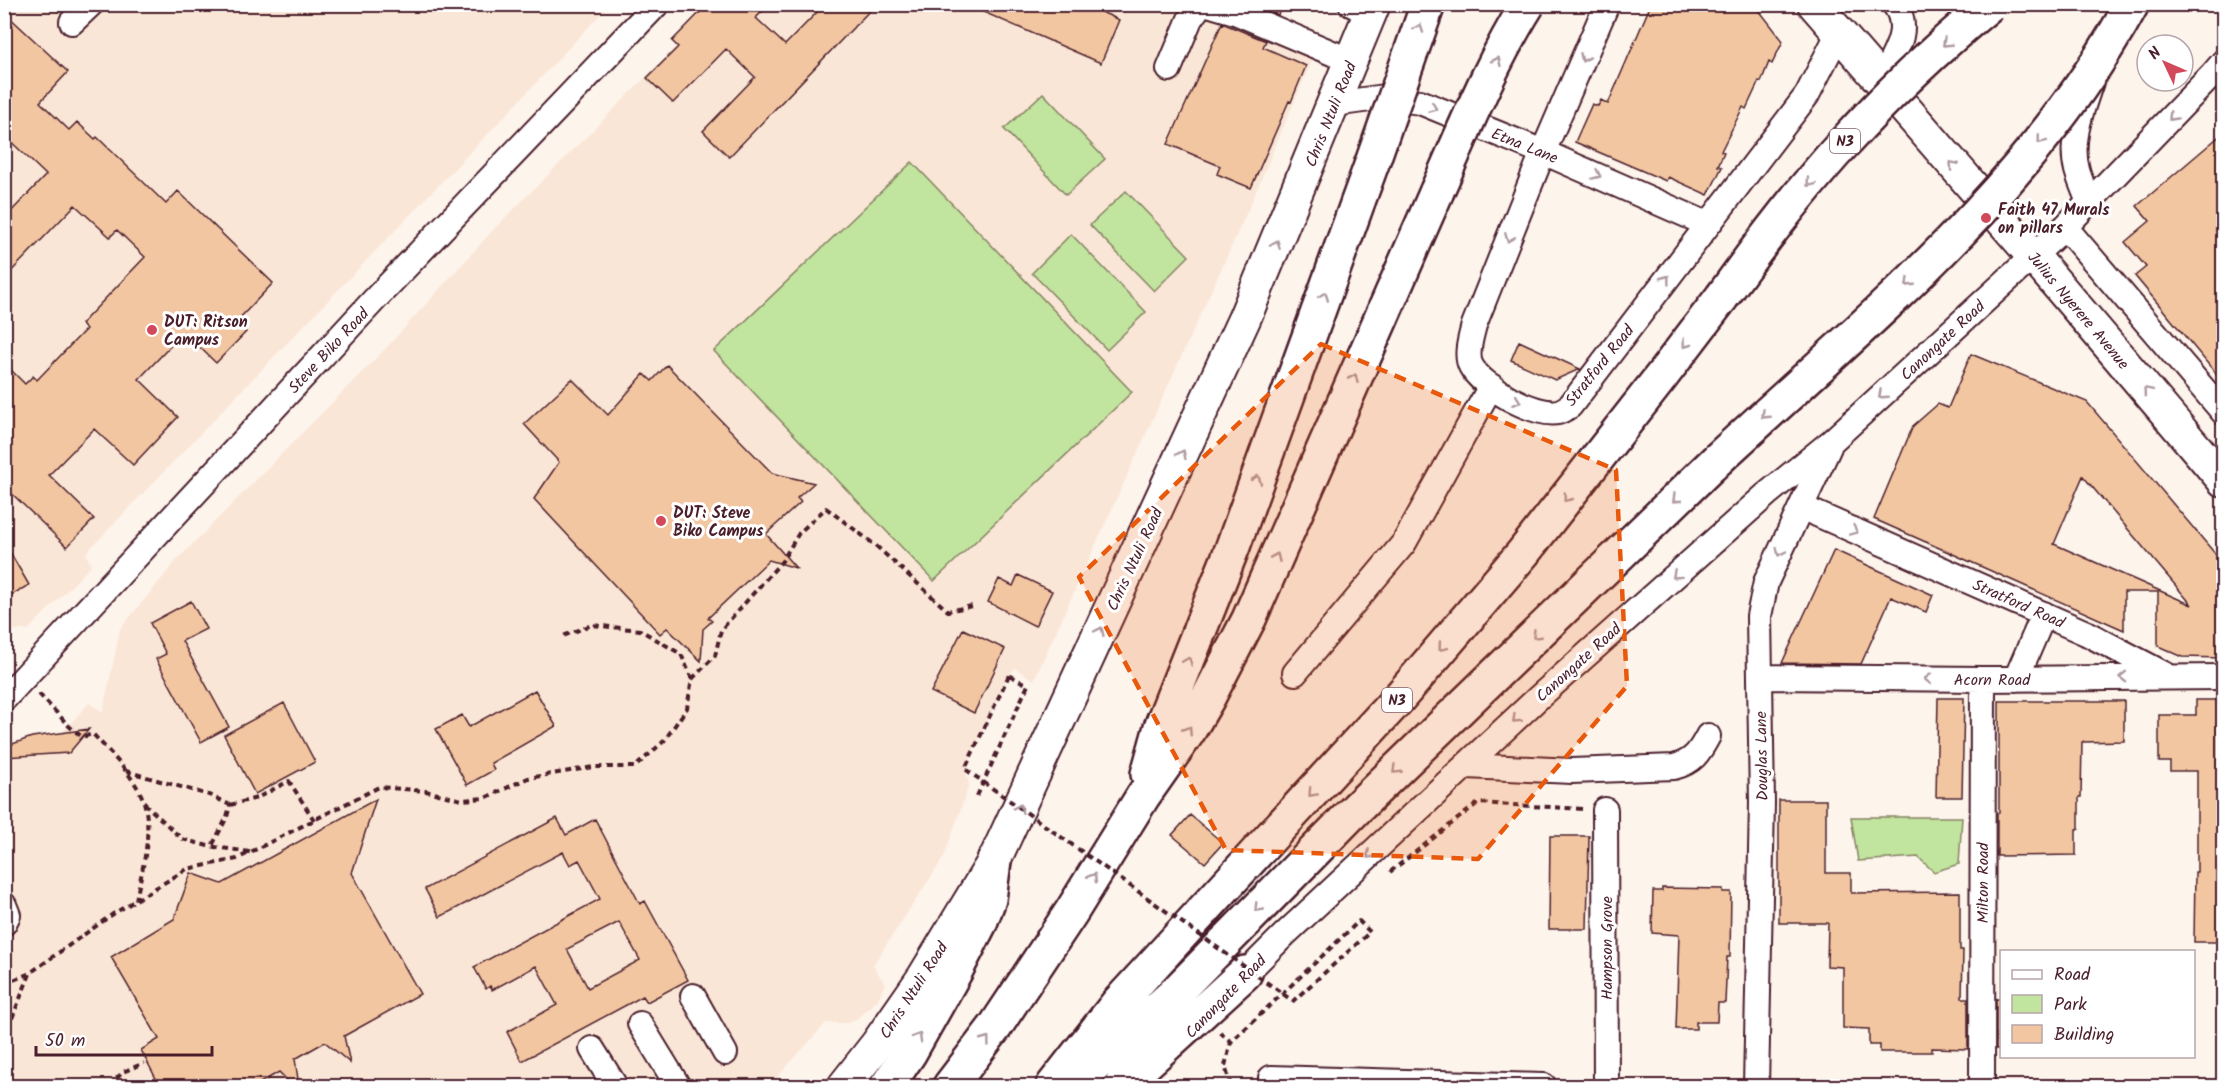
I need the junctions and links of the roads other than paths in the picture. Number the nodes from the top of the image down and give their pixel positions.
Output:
1 (91, 4) edge
2 (657, 4) edge
3 (1201, 4) edge
4 (1208, 4) edge
5 (1428, 4) edge
6 (1528, 4) edge
7 (1607, 4) edge
8 (1814, 4) edge
9 (1894, 4) edge
10 (1990, 4) edge
11 (2114, 4) edge
12 (2132, 4) edge
13 (1365, 8) edge
14 (72, 22) dead end
15 (1838, 34) junction
16 (1352, 61) junction
17 (2223, 61) edge
18 (1169, 69) dead end
19 (1880, 82) junction
20 (1334, 104) junction
21 (1543, 152) junction
22 (2089, 202) junction
23 (1707, 224) junction
24 (2065, 227) junction
25 (2033, 256) junction
26 (1491, 387) junction
27 (2223, 413) edge
28 (1832, 441) junction
29 (2223, 481) edge
30 (1800, 507) junction
31 (2044, 614) junction
32 (1295, 673) dead end
33 (1760, 677) junction
34 (2169, 677) junction
35 (2223, 677) edge
36 (1983, 679) junction
37 (2016, 679) junction
38 (4, 699) edge
39 (1708, 736) dead end
40 (1467, 766) junction
41 (1143, 796) junction
42 (1605, 810) road end
43 (994, 861) junction
44 (4, 905) edge
45 (4, 923) edge
46 (1258, 978) junction
47 (693, 996) dead end
48 (640, 1024) dead end
49 (592, 1049) dead end
50 (725, 1053) dead end
51 (1271, 1078) dead end
52 (1322, 1083) edge
53 (615, 1086) edge
54 (678, 1086) edge
55 (844, 1086) edge
56 (887, 1086) edge
57 (950, 1086) edge
58 (1053, 1086) edge
59 (1071, 1086) edge
60 (1121, 1086) edge
61 (1140, 1086) edge
62 (1544, 1086) edge
63 (1606, 1086) edge
64 (1756, 1086) edge
65 (1982, 1086) edge

1 - 14 street
2 - 38 street, Steve Biko Road
3 - 18 street
4 - 16 street
41 -> 5 highway, bridge
41 -> 6 highway, bridge
7 -> 21 street, Stratford Road
8 - 15 main road, Julius Nyerere Avenue
9 - 19 street
10 -> 58 highway, N3, bridge
11 - 22 street
12 -> 59 highway, bridge
13 - 16 main road, Chris Ntuli Road
15 - 19 main road, Julius Nyerere Avenue
15 - 23 street, Stratford Road
16 - 20 main road, Chris Ntuli Road
17 -> 22 street, Canongate Road
25 -> 19 main road, Julius Nyerere Avenue
20 -> 21 street, Etna Lane
43 -> 20 main road, Chris Ntuli Road
21 -> 23 street, Etna Lane
21 -> 26 street, Stratford Road
22 - 24 street, Canongate Road
26 -> 23 street, Stratford Road
24 - 25 street, Canongate Road
24 - 27 street
25 -> 28 street, Canongate Road
29 -> 25 main road, Julius Nyerere Avenue
26 - 32 street
28 - 30 street, Douglas Lane
28 -> 40 street, Canongate Road
30 -> 31 street, Stratford Road
30 -> 33 street, Douglas Lane
31 - 34 street, Stratford Road
31 - 37 street
36 -> 33 street, Acorn Road
33 - 64 street, Douglas Lane
34 - 35 street, Acorn Road
34 -> 37 street, Acorn Road
36 - 37 street, Acorn Road
36 - 65 street, Milton Road
39 - 40 street
40 -> 46 street, Canongate Road
57 -> 41 highway
42 - 63 street, Hampson Grove
43 - 55 main road, Chris Ntuli Road
56 -> 43 highway
44 - 45 street
46 - 60 highway
46 - 61 street, Canongate Road
47 - 50 street
48 - 54 street
49 - 53 street
51 - 52 street
52 - 62 street

